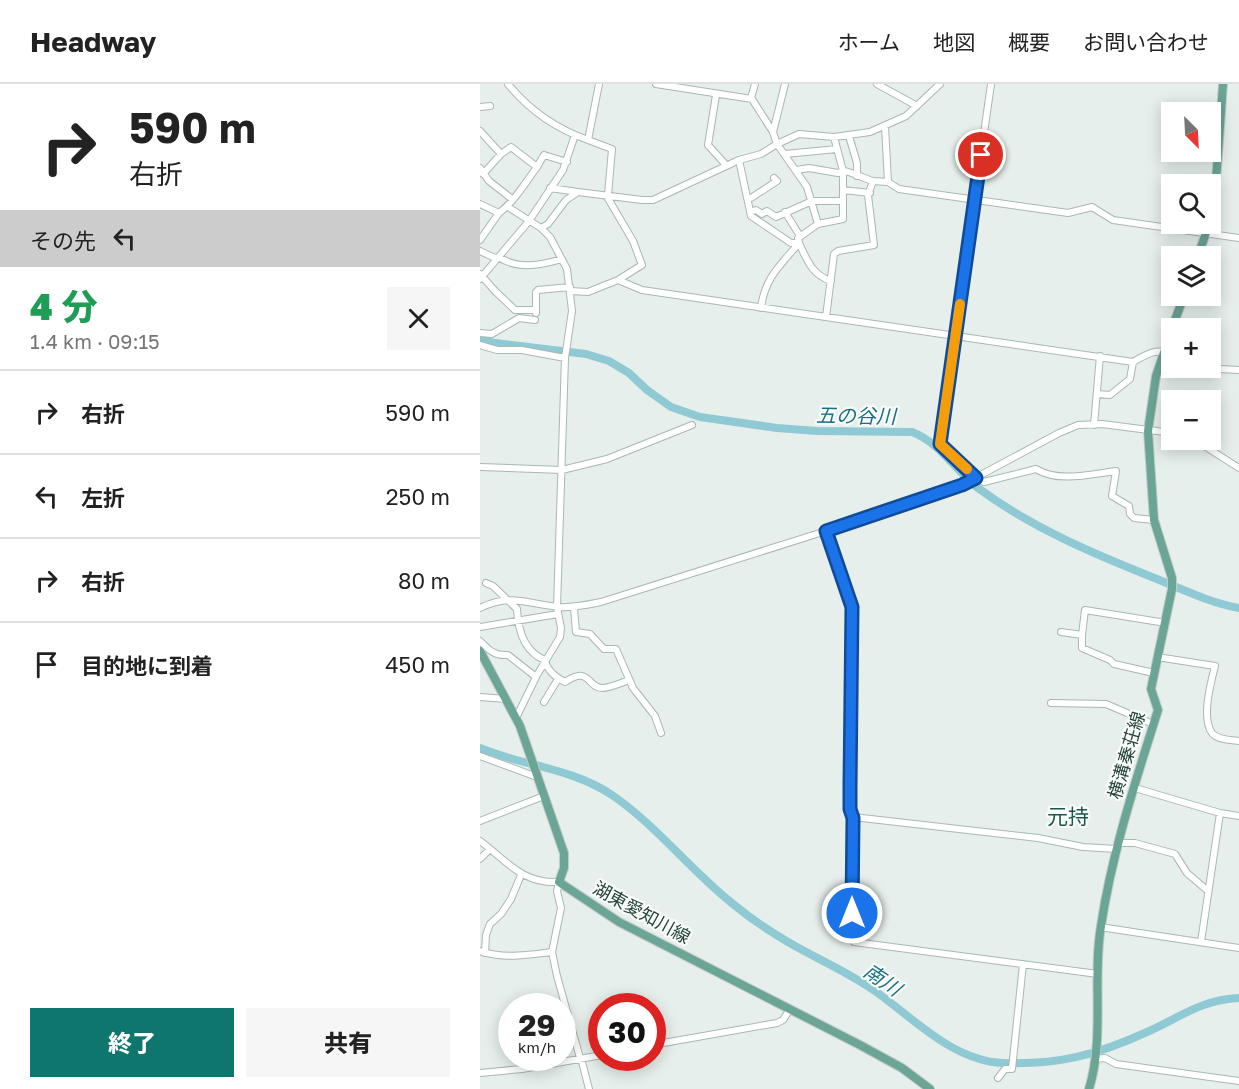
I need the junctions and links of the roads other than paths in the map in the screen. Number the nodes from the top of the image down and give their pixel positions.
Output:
1 (508, 84) edge
2 (599, 84) edge
3 (656, 84) edge
4 (755, 84) edge
5 (785, 84) edge
6 (877, 84) edge
7 (940, 84) edge
8 (991, 84) edge
9 (1223, 84) edge
10 (716, 94) junction
11 (751, 98) junction
12 (489, 106) dead end
13 (917, 106) junction
14 (480, 107) edge
15 (885, 126) junction
16 (480, 131) edge
17 (773, 132) junction
18 (575, 135) junction
19 (849, 136) junction
20 (834, 137) junction
21 (588, 140) junction
22 (777, 144) junction
23 (837, 148) junction
24 (501, 154) junction
25 (785, 154) junction
26 (739, 160) junction
27 (567, 162) junction
28 (726, 165) junction
29 (537, 167) junction
30 (796, 170) junction
31 (482, 171) edge
32 (843, 171) junction
33 (1217, 174) edge
34 (856, 176) junction
35 (774, 178) dead end
36 (873, 181) junction
37 (888, 182) junction
38 (550, 188) junction
39 (843, 190) junction
40 (578, 192) junction
41 (870, 193) junction
42 (607, 195) junction
43 (747, 198) junction
44 (512, 199) junction
45 (974, 199) junction
46 (812, 201) junction
47 (843, 201) junction
48 (480, 204) edge
49 (508, 207) junction
50 (750, 212) junction
51 (785, 212) junction
52 (499, 213) junction
53 (529, 221) junction
54 (818, 224) junction
55 (1161, 227) edge
56 (541, 228) junction
57 (1213, 234) edge
58 (1239, 238) edge
59 (480, 240) edge
60 (800, 240) junction
61 (480, 250) edge
62 (499, 257) junction
63 (562, 259) junction
64 (481, 276) edge
65 (618, 280) junction
66 (831, 281) junction
67 (570, 289) junction
68 (761, 308) junction
69 (536, 315) junction
70 (826, 317) junction
71 (480, 333) edge
72 (955, 336) junction
73 (480, 345) edge
74 (1161, 352) edge
75 (1100, 356) junction
76 (565, 358) junction
77 (1133, 362) junction
78 (1221, 369) edge
79 (1161, 370) edge
80 (1239, 370) edge
81 (1097, 394) junction
82 (1094, 424) junction
83 (692, 425) dead end
84 (1148, 431) junction
85 (1161, 432) edge
86 (1211, 450) edge
87 (480, 467) edge
88 (1239, 468) edge
89 (561, 470) junction
90 (976, 478) junction
91 (1154, 520) junction
92 (826, 531) junction
93 (486, 583) dead end
94 (507, 600) junction
95 (480, 608) edge
96 (574, 608) junction
97 (558, 611) junction
98 (518, 622) junction
99 (1166, 623) junction
100 (480, 627) edge
101 (1061, 632) dead end
102 (1082, 634) junction
103 (480, 641) edge
104 (480, 651) edge
105 (1157, 657) junction
106 (545, 663) junction
107 (1154, 673) junction
108 (536, 677) junction
109 (558, 679) junction
110 (629, 680) junction
111 (480, 697) edge
112 (506, 699) junction
113 (544, 702) dead end
114 (1051, 703) dead end
115 (516, 718) junction
116 (1153, 724) junction
117 (661, 733) dead end
118 (1239, 741) edge
119 (480, 756) edge
120 (537, 774) junction
121 (1135, 788) junction
122 (544, 796) junction
123 (1220, 813) junction
124 (480, 816) edge
125 (494, 816) junction
126 (1239, 816) edge
127 (853, 818) junction
128 (480, 821) edge
129 (480, 841) edge
130 (1118, 846) junction
131 (490, 849) junction
132 (480, 859) edge
133 (521, 875) junction
134 (559, 882) junction
135 (1208, 891) junction
136 (1100, 927) junction
137 (1201, 942) junction
138 (1239, 948) edge
139 (552, 951) junction
140 (483, 952) edge
141 (1023, 964) junction
142 (1098, 974) junction
143 (790, 1009) junction
144 (666, 1043) edge
145 (588, 1057) edge
146 (581, 1058) junction
147 (1094, 1059) junction
148 (480, 1073) edge
149 (998, 1078) dead end
150 (1239, 1081) edge
151 (589, 1089) edge
152 (930, 1089) edge
153 (1089, 1089) edge

1 - 18 street
2 - 21 street
3 - 10 street
4 - 11 street
5 - 17 street
6 - 13 street
7 - 13 street
8 - 45 street
9 - 33 main road
10 - 11 street
10 - 28 street
11 - 17 street
12 - 14 street
13 - 15 street
15 - 19 street
15 - 37 street
16 - 24 street
17 - 22 street
18 - 21 street
18 - 27 street
19 - 20 street
19 - 34 street
20 - 22 street
20 - 23 street
21 - 42 street
22 - 25 street
22 - 26 street
23 - 25 street
23 - 32 street
24 - 29 street
24 - 31 street
25 - 30 street
26 - 28 street
26 - 43 street
27 - 29 street
27 - 38 street
28 - 42 street
29 - 44 street
30 - 32 street
30 - 46 street
31 - 44 street
32 - 34 street
32 - 39 street
34 - 36 street
35 - 43 street
36 - 37 street
36 - 41 street
37 - 45 street
38 - 40 street
38 - 53 street
39 - 41 street
39 - 47 street
40 - 42 street
40 - 56 street
41 - 66 street
42 - 65 street
43 - 50 street
44 - 49 street
45 - 55 street
45 - 72 street
46 - 47 street
46 - 51 street
46 - 54 street
47 - 54 street
48 - 52 street
49 - 52 street
49 - 53 street
50 - 51 street
50 - 60 street
51 - 60 street
52 - 59 street
53 - 56 street
53 - 62 street
54 - 60 street
56 - 63 street
57 - 58 street
60 - 66 street
60 - 68 street
61 - 62 street
62 - 63 street
62 - 64 street
63 - 67 street
64 - 69 street
65 - 67 street
65 - 68 street
66 - 70 street
67 - 69 street
67 - 76 street
68 - 70 street
69 - 71 street
70 - 72 street
72 - 75 street
72 - 90 street
73 - 76 street
74 - 77 street
75 - 77 street
75 - 81 street
76 - 89 street
77 - 81 street
78 - 80 street
79 - 84 main road, 横溝秦荘線
81 - 82 street
82 - 84 street
82 - 90 street
83 - 89 street
84 - 85 street
84 - 91 main road, 横溝秦荘線
86 - 88 street
87 - 89 street
89 - 97 street
90 - 91 street
90 - 92 street
91 - 99 main road, 横溝秦荘線
92 - 96 street
92 - 127 street
93 - 94 street
94 - 95 street
94 - 97 street
94 - 98 street
96 - 97 street
96 - 110 street
97 - 98 street
97 - 106 street
98 - 100 street
98 - 106 street
99 - 102 street
99 - 105 main road, 横溝秦荘線
101 - 102 street
102 - 107 street
103 - 108 street
104 - 112 main road
105 - 107 main road, 横溝秦荘線
105 - 118 street
106 - 108 street
106 - 109 street
107 - 116 main road, 横溝秦荘線
108 - 115 street
109 - 110 street
109 - 113 street
110 - 117 street
111 - 112 street
112 - 115 main road
114 - 116 street
115 - 120 main road
116 - 121 main road, 横溝秦荘線
119 - 120 street
120 - 122 main road
121 - 123 street
121 - 130 main road, 横溝秦荘線
122 - 125 street
122 - 134 main road
123 - 126 street
123 - 135 street
124 - 125 street
125 - 128 street
127 - 130 street
127 - 141 street
129 - 131 street
130 - 135 street
130 - 136 main road, 横溝秦荘線
131 - 132 street
131 - 133 street
133 - 134 street
133 - 140 street
134 - 139 street
134 - 143 main road, 湖東愛知川線
135 - 137 street
136 - 137 street
136 - 142 main road, 横溝秦荘線
137 - 138 street
139 - 140 street
139 - 146 street
141 - 142 street
141 - 149 street
142 - 147 main road, 横溝秦荘線
143 - 144 street
143 - 152 main road, 湖東愛知川線
145 - 146 street
146 - 148 street
146 - 151 street
147 - 150 street
147 - 153 main road, 横溝秦荘線

